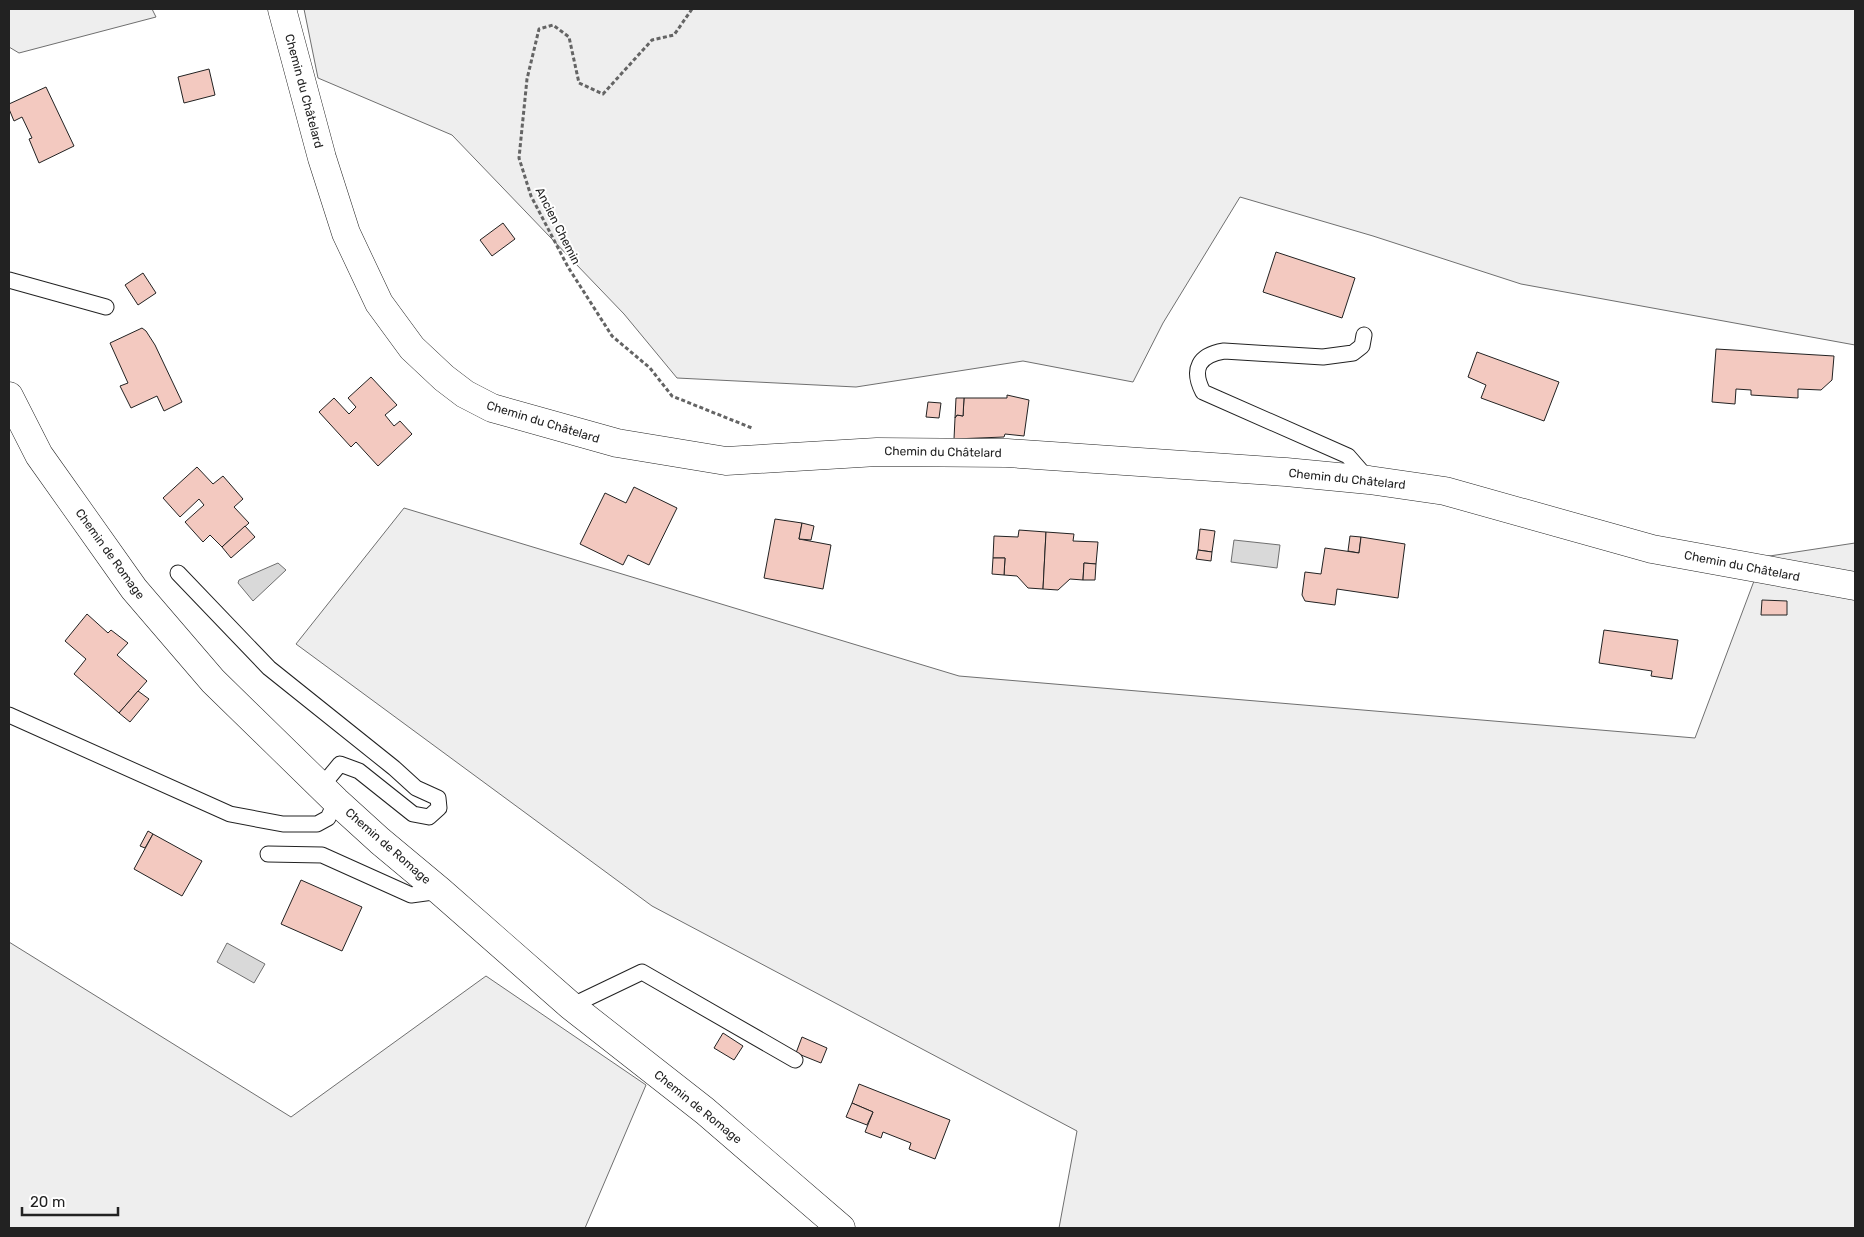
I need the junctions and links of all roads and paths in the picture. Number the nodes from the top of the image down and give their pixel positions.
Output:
1 (282, 9) edge
2 (692, 9) edge
3 (9, 280) edge
4 (106, 307) dead end
5 (1364, 335) dead end
6 (9, 396) edge
7 (756, 429) dead end
8 (1370, 480) junction
9 (178, 573) dead end
10 (1855, 586) edge
11 (9, 714) edge
12 (336, 801) junction
13 (268, 854) dead end
14 (440, 891) junction
15 (571, 1006) junction
16 (795, 1060) dead end
17 (841, 1228) edge

1 - 8 street, Chemin du Châtelard
2 - 7 path, Ancien Chemin
3 - 4 lane
5 - 8 lane
6 - 12 street, Chemin de Romage
8 - 10 street, Chemin du Châtelard
9 - 12 lane
11 - 12 lane
12 - 14 street, Chemin de Romage
13 - 14 lane
14 - 15 street, Chemin de Romage
15 - 16 lane
15 - 17 street, Chemin de Romage

